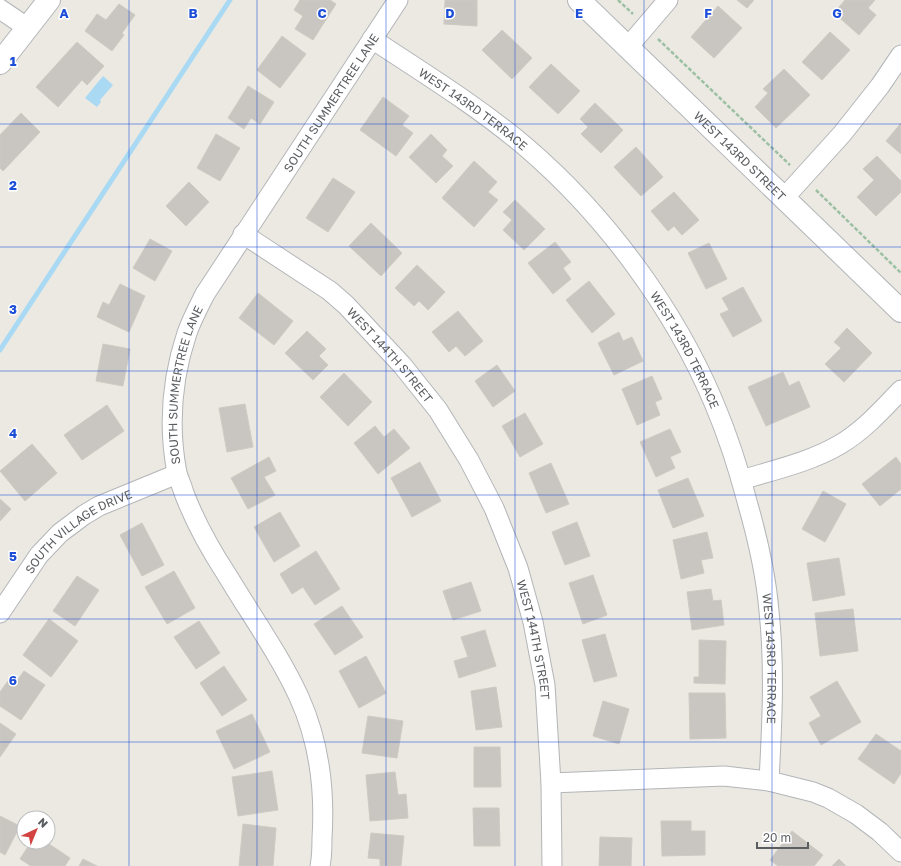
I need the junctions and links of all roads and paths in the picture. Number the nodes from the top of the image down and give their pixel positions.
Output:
1 (49, 0) edge
2 (398, 0) edge
3 (579, 0) edge
4 (618, 0) edge
5 (668, 0) edge
6 (0, 9) edge
7 (645, 26) junction
8 (28, 28) junction
9 (372, 39) junction
10 (628, 47) junction
11 (901, 55) edge
12 (0, 63) edge
13 (803, 178) junction
14 (784, 198) junction
15 (243, 234) junction
16 (901, 273) edge
17 (901, 311) edge
18 (901, 390) edge
19 (178, 474) junction
20 (741, 480) junction
21 (0, 613) edge
22 (770, 781) junction
23 (551, 783) junction
24 (901, 852) edge
25 (320, 866) edge
26 (552, 866) edge

1 - 8 street
2 - 9 street, SOUTH SUMMERTREE LANE
3 - 10 street, WEST 143RD STREET
4 - 7 path
5 - 7 street
6 - 8 street
7 - 10 street
7 - 13 path
8 - 12 street
9 - 15 street, SOUTH SUMMERTREE LANE
9 - 20 street, WEST 143RD TERRACE
10 - 14 street, WEST 143RD STREET
11 - 13 street
13 - 14 street
13 - 16 path
14 - 17 street, WEST 143RD STREET
15 - 19 street, SOUTH SUMMERTREE LANE
15 - 23 street, WEST 144TH STREET
18 - 20 street
19 - 21 street, SOUTH VILLAGE DRIVE
19 - 25 street, SOUTH SUMMERTREE LANE
20 - 22 street, WEST 143RD TERRACE
22 - 23 street
22 - 24 street
23 - 26 street, WEST 144TH STREET

